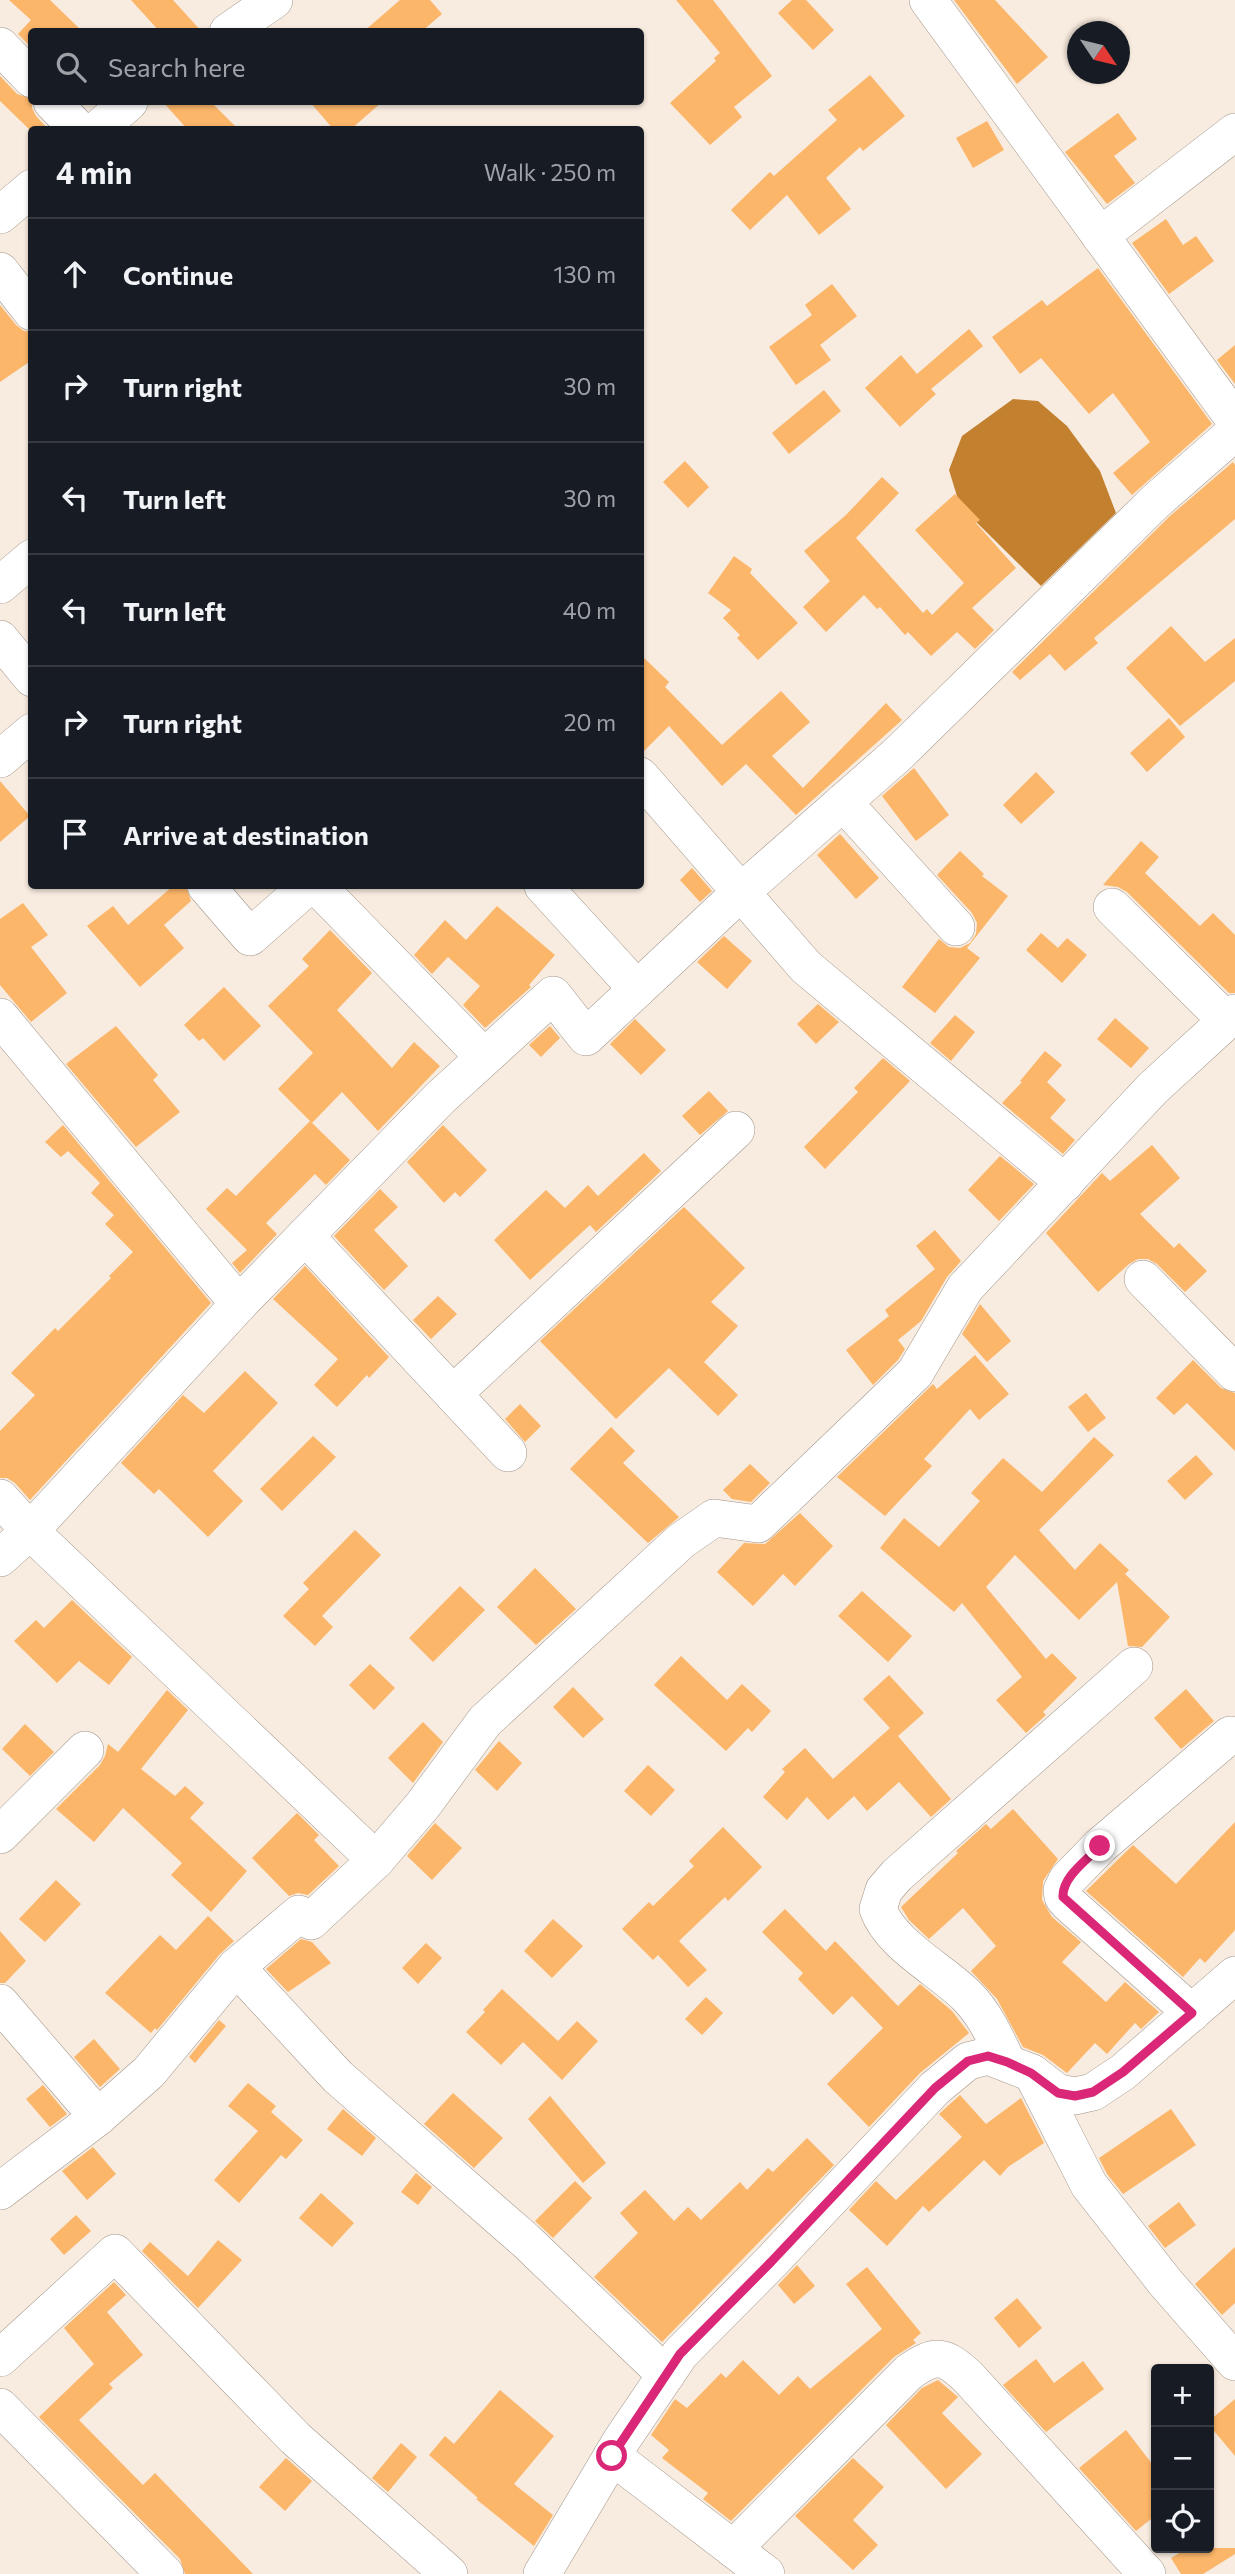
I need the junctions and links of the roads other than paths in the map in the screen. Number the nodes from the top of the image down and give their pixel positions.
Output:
1 (274, 0) edge
2 (929, 0) edge
3 (234, 28) edge
4 (0, 46) edge
5 (28, 75) edge
6 (55, 105) edge
7 (126, 105) edge
8 (75, 126) edge
9 (102, 126) edge
10 (1235, 132) edge
11 (28, 191) edge
12 (0, 215) edge
13 (1100, 236) junction
14 (0, 271) edge
15 (28, 307) edge
16 (1235, 420) edge
17 (1235, 432) edge
18 (28, 561) edge
19 (0, 585) edge
20 (0, 639) edge
21 (28, 673) edge
22 (28, 735) edge
23 (0, 759) edge
24 (644, 781) edge
25 (843, 802) junction
26 (209, 889) edge
27 (305, 889) edge
28 (320, 889) edge
29 (546, 889) edge
30 (741, 891) junction
31 (1112, 907) dead end
32 (956, 927) dead end
33 (637, 989) junction
34 (0, 1017) edge
35 (1231, 1017) edge
36 (484, 1058) junction
37 (736, 1130) dead end
38 (1065, 1183) junction
39 (305, 1236) junction
40 (1143, 1279) dead end
41 (239, 1304) junction
42 (1235, 1373) edge
43 (453, 1394) junction
44 (508, 1453) dead end
45 (0, 1498) edge
46 (30, 1531) junction
47 (0, 1558) edge
48 (1134, 1666) dead end
49 (1230, 1735) dead end
50 (85, 1751) dead end
51 (0, 1835) edge
52 (376, 1860) junction
53 (236, 1967) junction
54 (1235, 1975) edge
55 (0, 2003) edge
56 (1192, 2013) junction
57 (1019, 2067) junction
58 (98, 2117) junction
59 (0, 2191) edge
60 (1228, 2340) edge
61 (5, 2341) edge
62 (666, 2375) junction
63 (0, 2407) edge
64 (612, 2456) junction
65 (733, 2549) junction
66 (165, 2574) edge
67 (449, 2574) edge
68 (542, 2574) edge
69 (766, 2574) edge
70 (1147, 2574) edge

1 - 3 street
2 - 13 street
4 - 5 street
6 - 8 street
7 - 9 street
10 - 13 street
11 - 12 street
13 - 16 street
14 - 15 street
17 - 25 street
18 - 19 street
20 - 21 street
22 - 23 street
24 - 30 street
25 - 30 street
25 - 32 street
26 - 27 street
28 - 36 street
29 - 33 street
30 - 33 street
30 - 38 street
31 - 35 street
33 - 36 street
34 - 41 street
35 - 38 street
36 - 39 street
37 - 43 street
38 - 52 street
39 - 41 street
39 - 43 street
40 - 42 street
41 - 46 street
43 - 44 street
45 - 46 street
46 - 47 street
46 - 52 street
48 - 57 street
49 - 56 street
50 - 51 street
52 - 53 street
53 - 58 street
53 - 62 street
54 - 56 street
55 - 58 street
56 - 57 street
57 - 60 street
57 - 62 street
58 - 59 street
61 - 67 street
62 - 64 street
63 - 66 street
64 - 65 street
64 - 68 street
65 - 69 street
65 - 70 street

